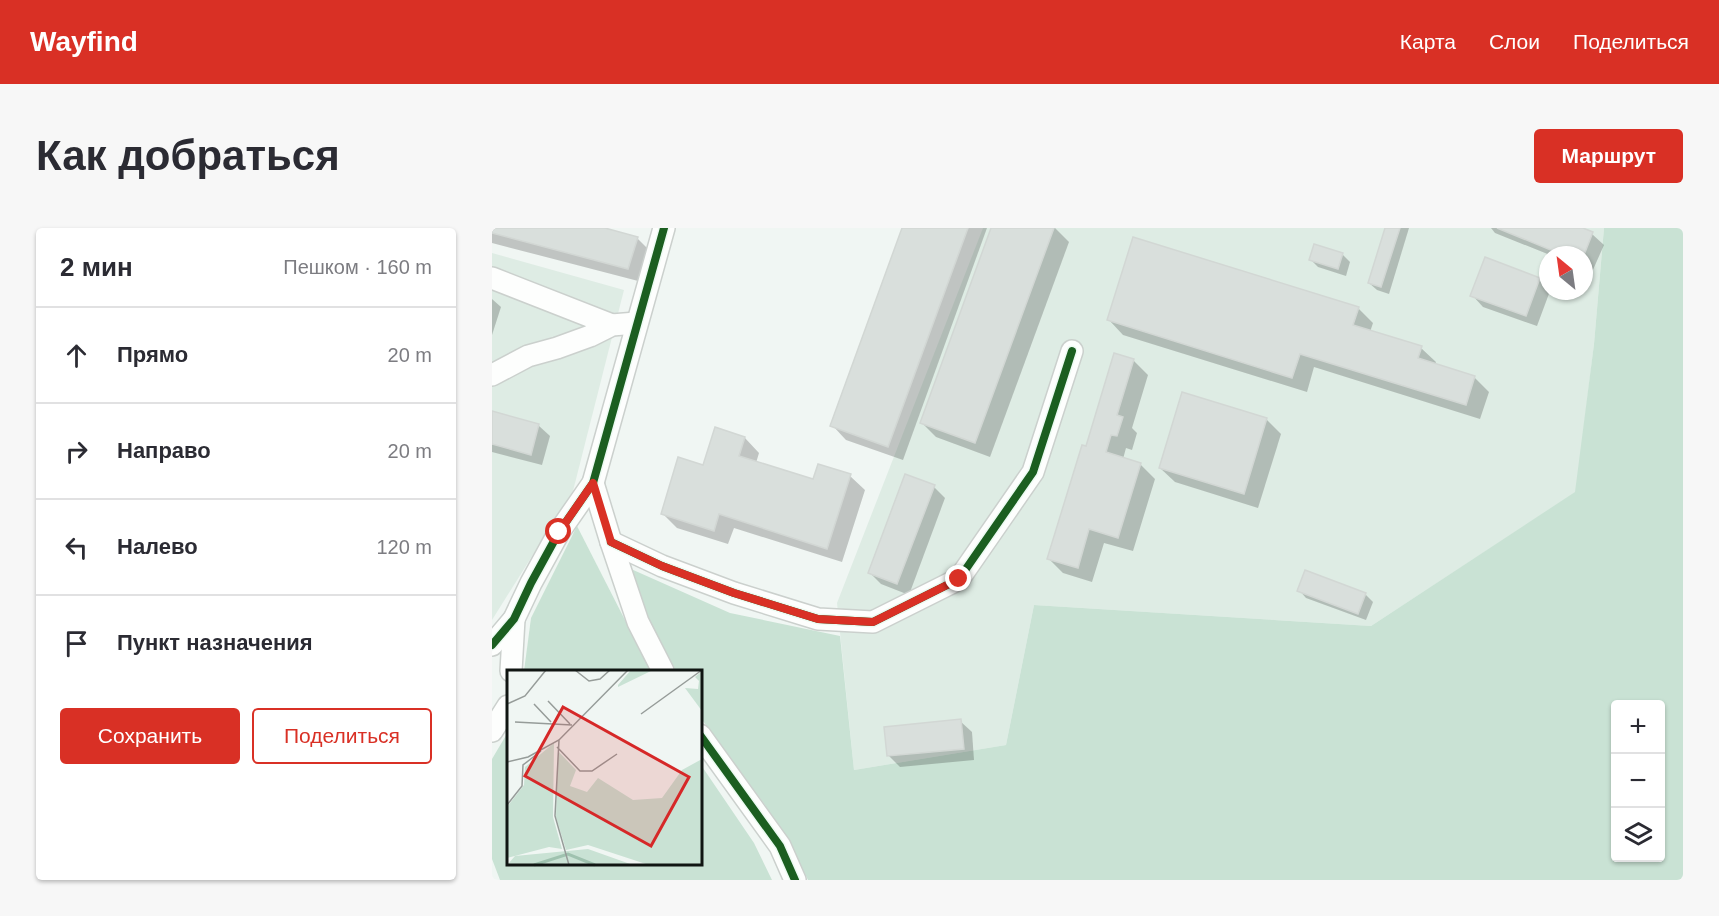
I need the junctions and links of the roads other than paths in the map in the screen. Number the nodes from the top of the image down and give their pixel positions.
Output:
1 (664, 228) edge
2 (492, 278) edge
3 (636, 323) junction
4 (612, 325) junction
5 (1072, 351) dead end
6 (492, 375) edge
7 (593, 483) junction
8 (611, 542) junction
9 (514, 620) junction
10 (492, 645) edge
11 (511, 670) edge
12 (662, 670) edge
13 (507, 708) edge
14 (492, 731) edge
15 (702, 738) edge
16 (795, 880) edge

1 - 3 street
2 - 4 street
3 - 4 street
3 - 7 street
4 - 6 street
5 - 8 street
7 - 8 street
7 - 9 street
8 - 12 street
9 - 10 street
9 - 11 street
13 - 14 street
15 - 16 street

